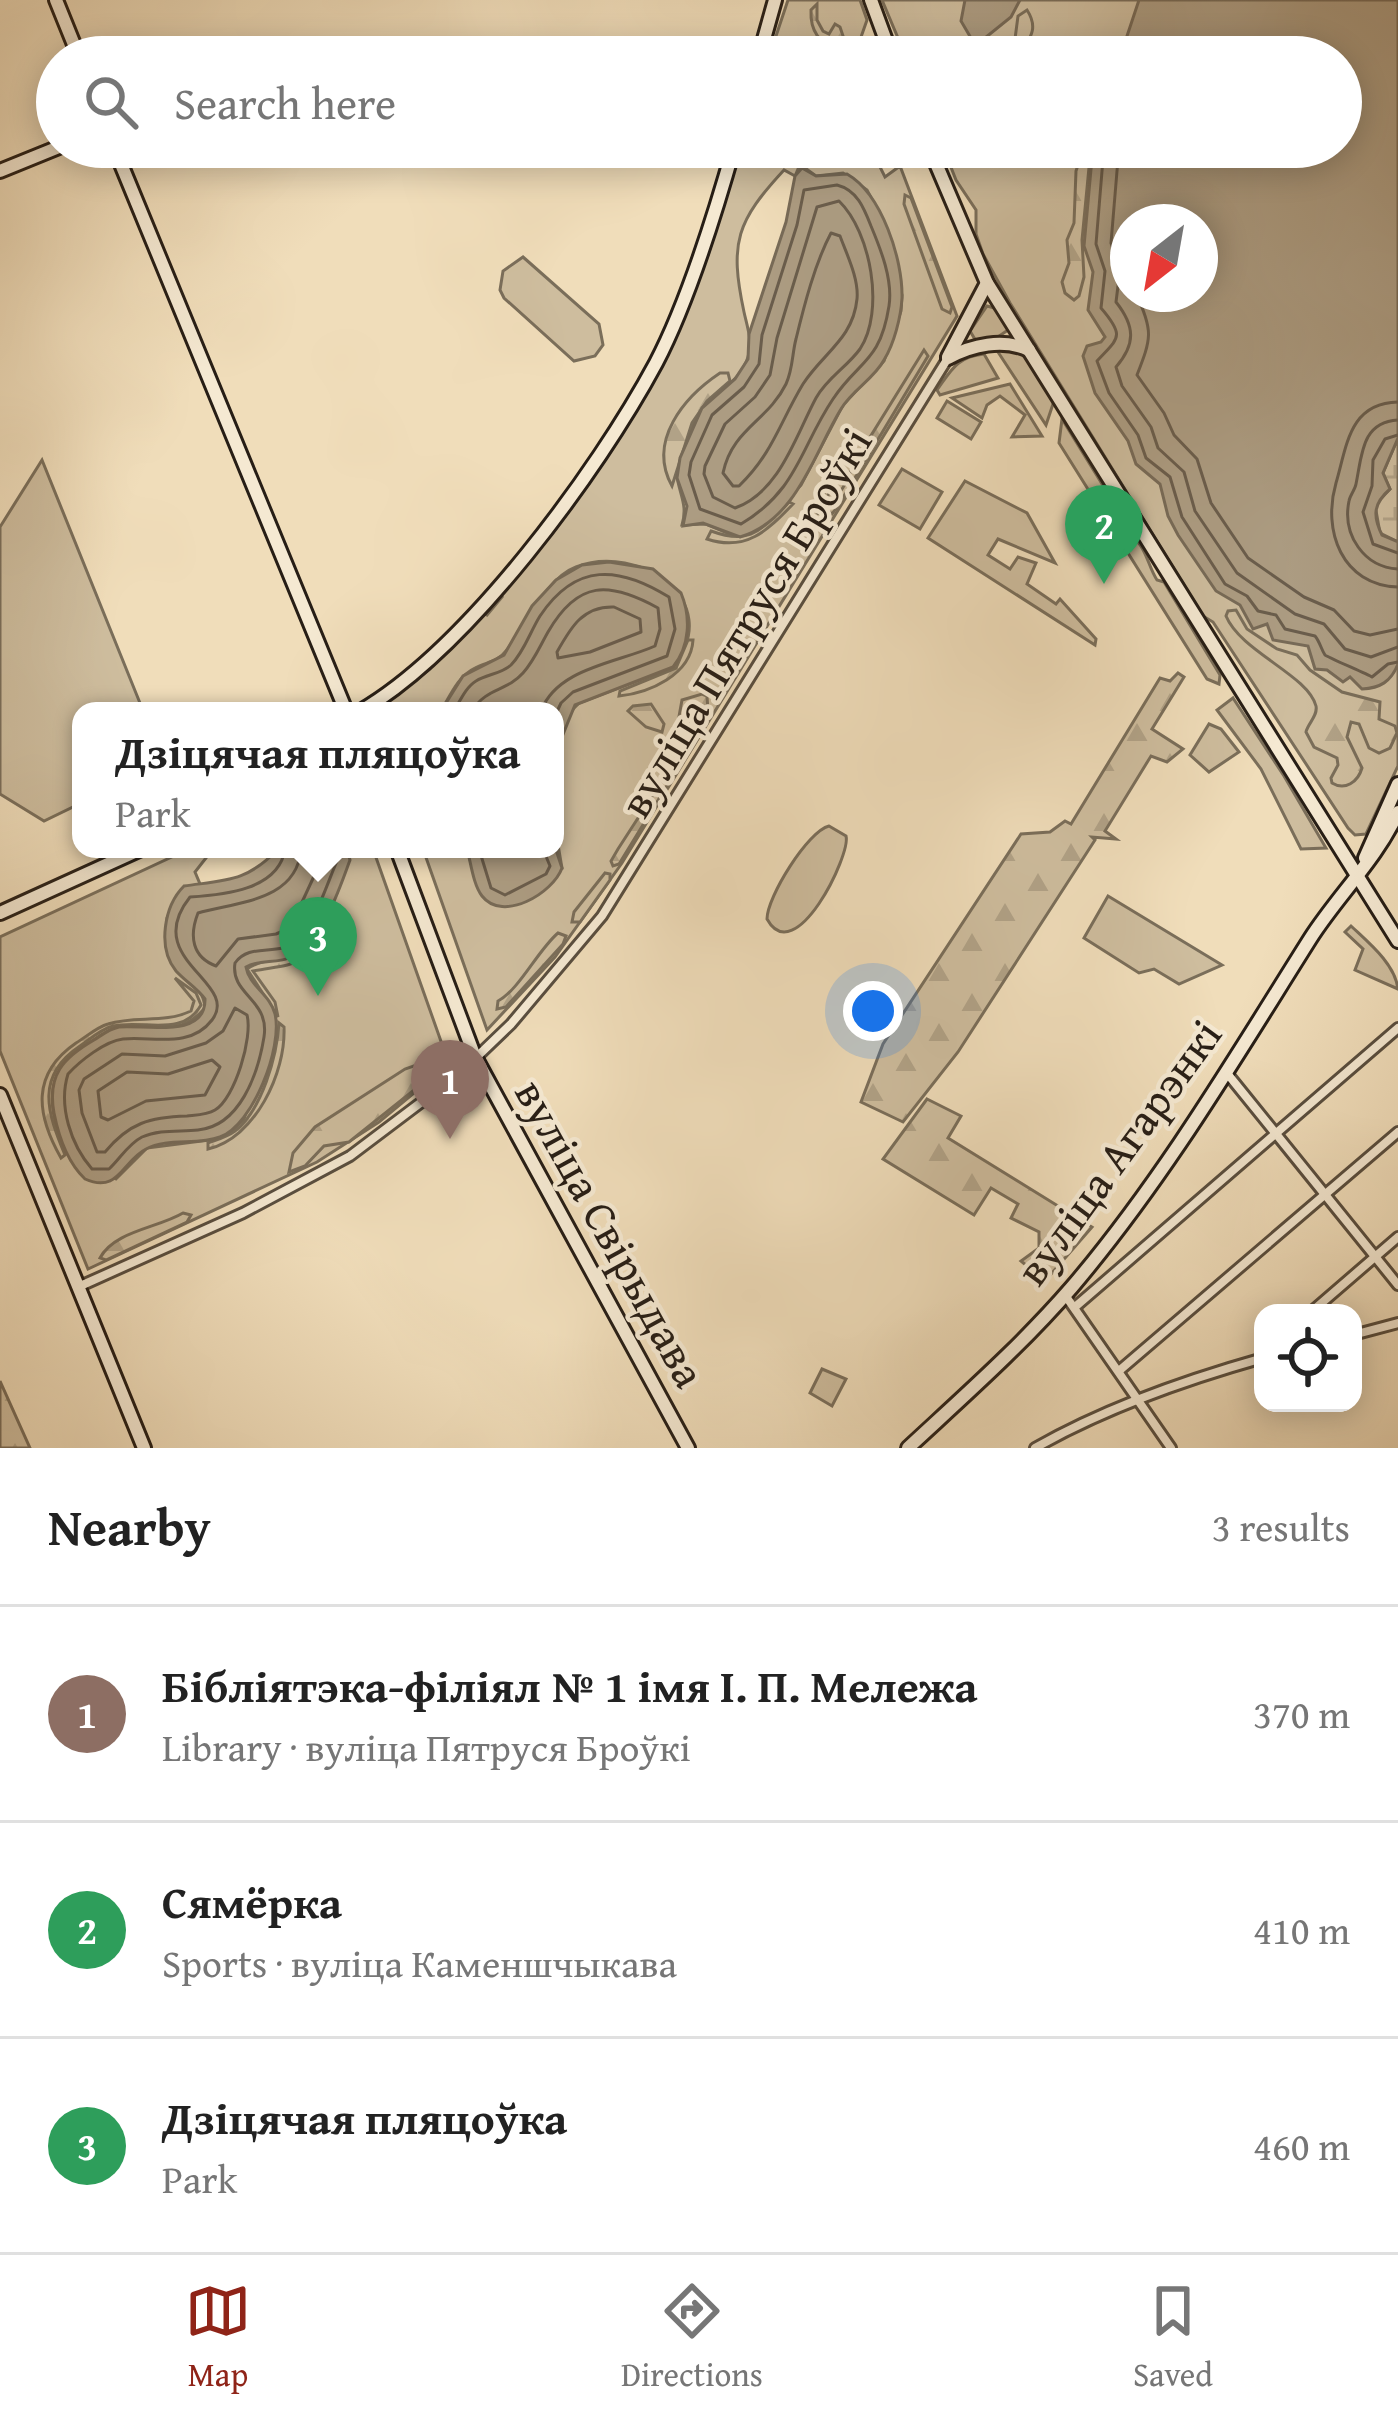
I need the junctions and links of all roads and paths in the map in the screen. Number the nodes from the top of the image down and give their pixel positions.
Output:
1 (56, 0) edge
2 (776, 0) edge
3 (871, 0) edge
4 (71, 36) edge
5 (765, 36) edge
6 (884, 36) edge
7 (36, 156) edge
8 (123, 168) edge
9 (727, 168) edge
10 (938, 168) edge
11 (0, 171) edge
12 (987, 283) junction
13 (1000, 303) junction
14 (979, 304) junction
15 (1013, 322) junction
16 (965, 327) junction
17 (996, 344) junction
18 (979, 346) junction
19 (1030, 350) junction
20 (947, 358) junction
21 (342, 702) edge
22 (374, 702) edge
23 (1398, 784) edge
24 (1398, 812) edge
25 (121, 858) edge
26 (400, 858) edge
27 (1357, 875) junction
28 (0, 913) edge
29 (1398, 941) edge
30 (1398, 1028) edge
31 (475, 1057) junction
32 (1226, 1072) junction
33 (0, 1095) edge
34 (1278, 1132) junction
35 (1398, 1132) edge
36 (1325, 1196) junction
37 (1398, 1237) edge
38 (1376, 1257) junction
39 (1398, 1285) edge
40 (76, 1287) junction
41 (1065, 1294) junction
42 (1321, 1304) edge
43 (1075, 1307) junction
44 (1398, 1323) edge
45 (1362, 1333) edge
46 (1254, 1359) edge
47 (1120, 1370) junction
48 (1139, 1400) junction
49 (143, 1448) edge
50 (688, 1448) edge
51 (908, 1448) edge
52 (1035, 1448) edge
53 (1171, 1448) edge

1 - 4 street
2 - 5 street
3 - 6 street
7 - 11 street
8 - 21 street
9 - 22 street
10 - 12 street
12 - 13 street
12 - 14 street
13 - 14 street
13 - 15 street
14 - 16 street
15 - 17 street
15 - 19 street
16 - 18 street
16 - 20 street
17 - 18 street
17 - 19 street
18 - 20 street
19 - 27 street
20 - 31 street, вуліца Пятруся Броўкі
23 - 27 street
24 - 27 street
25 - 28 street
26 - 31 street, вуліца Свірыдава
27 - 29 street
27 - 32 street, вуліца Агарэнкі
30 - 34 street
31 - 40 street, вуліца Пятруся Броўкі
31 - 50 street, вуліца Свірыдава
32 - 34 street
32 - 41 street, вуліца Агарэнкі
33 - 40 street
34 - 36 street
34 - 43 street
35 - 36 street
36 - 38 street
36 - 47 street
37 - 38 street
38 - 39 street
38 - 42 street
40 - 49 street
41 - 43 street
41 - 51 street, вуліца Агарэнкі
43 - 47 street
44 - 45 street
46 - 48 street
47 - 48 street
48 - 52 street
48 - 53 street

